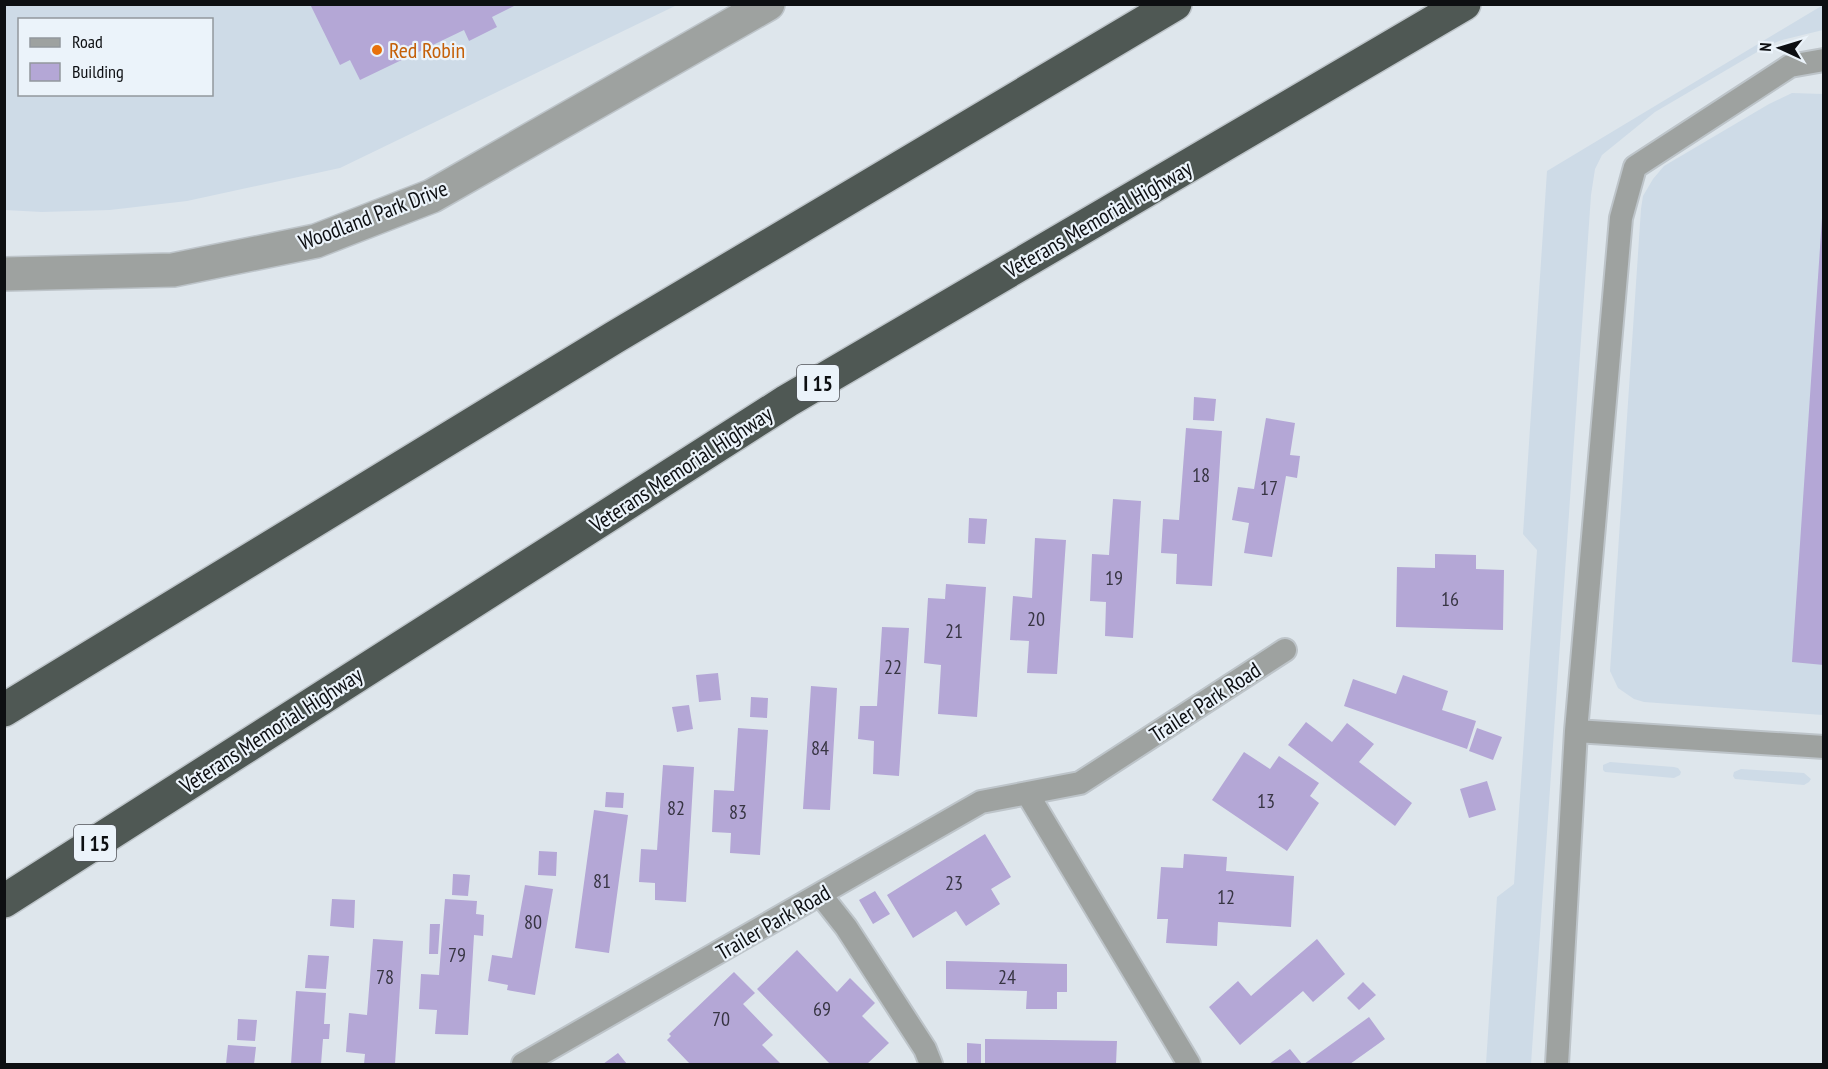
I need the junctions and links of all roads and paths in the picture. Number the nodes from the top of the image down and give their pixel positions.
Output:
1 (768, 4) edge
2 (1175, 4) edge
3 (1464, 4) edge
4 (1824, 60) edge
5 (4, 274) edge
6 (1285, 650) dead end
7 (4, 710) edge
8 (1576, 732) junction
9 (1824, 747) edge
10 (1027, 793) junction
11 (820, 894) junction
12 (4, 901) edge
13 (524, 1065) edge
14 (931, 1065) edge
15 (1189, 1065) edge
16 (1557, 1065) edge

1 - 5 street, Woodland Park Drive
2 - 7 highway
3 - 12 highway, Veterans Memorial Highway / I 15
4 - 8 lane
6 - 10 lane, Trailer Park Road
8 - 9 lane
8 - 16 lane
10 - 11 lane, Trailer Park Road
10 - 15 lane
11 - 13 lane, Trailer Park Road
11 - 14 lane

